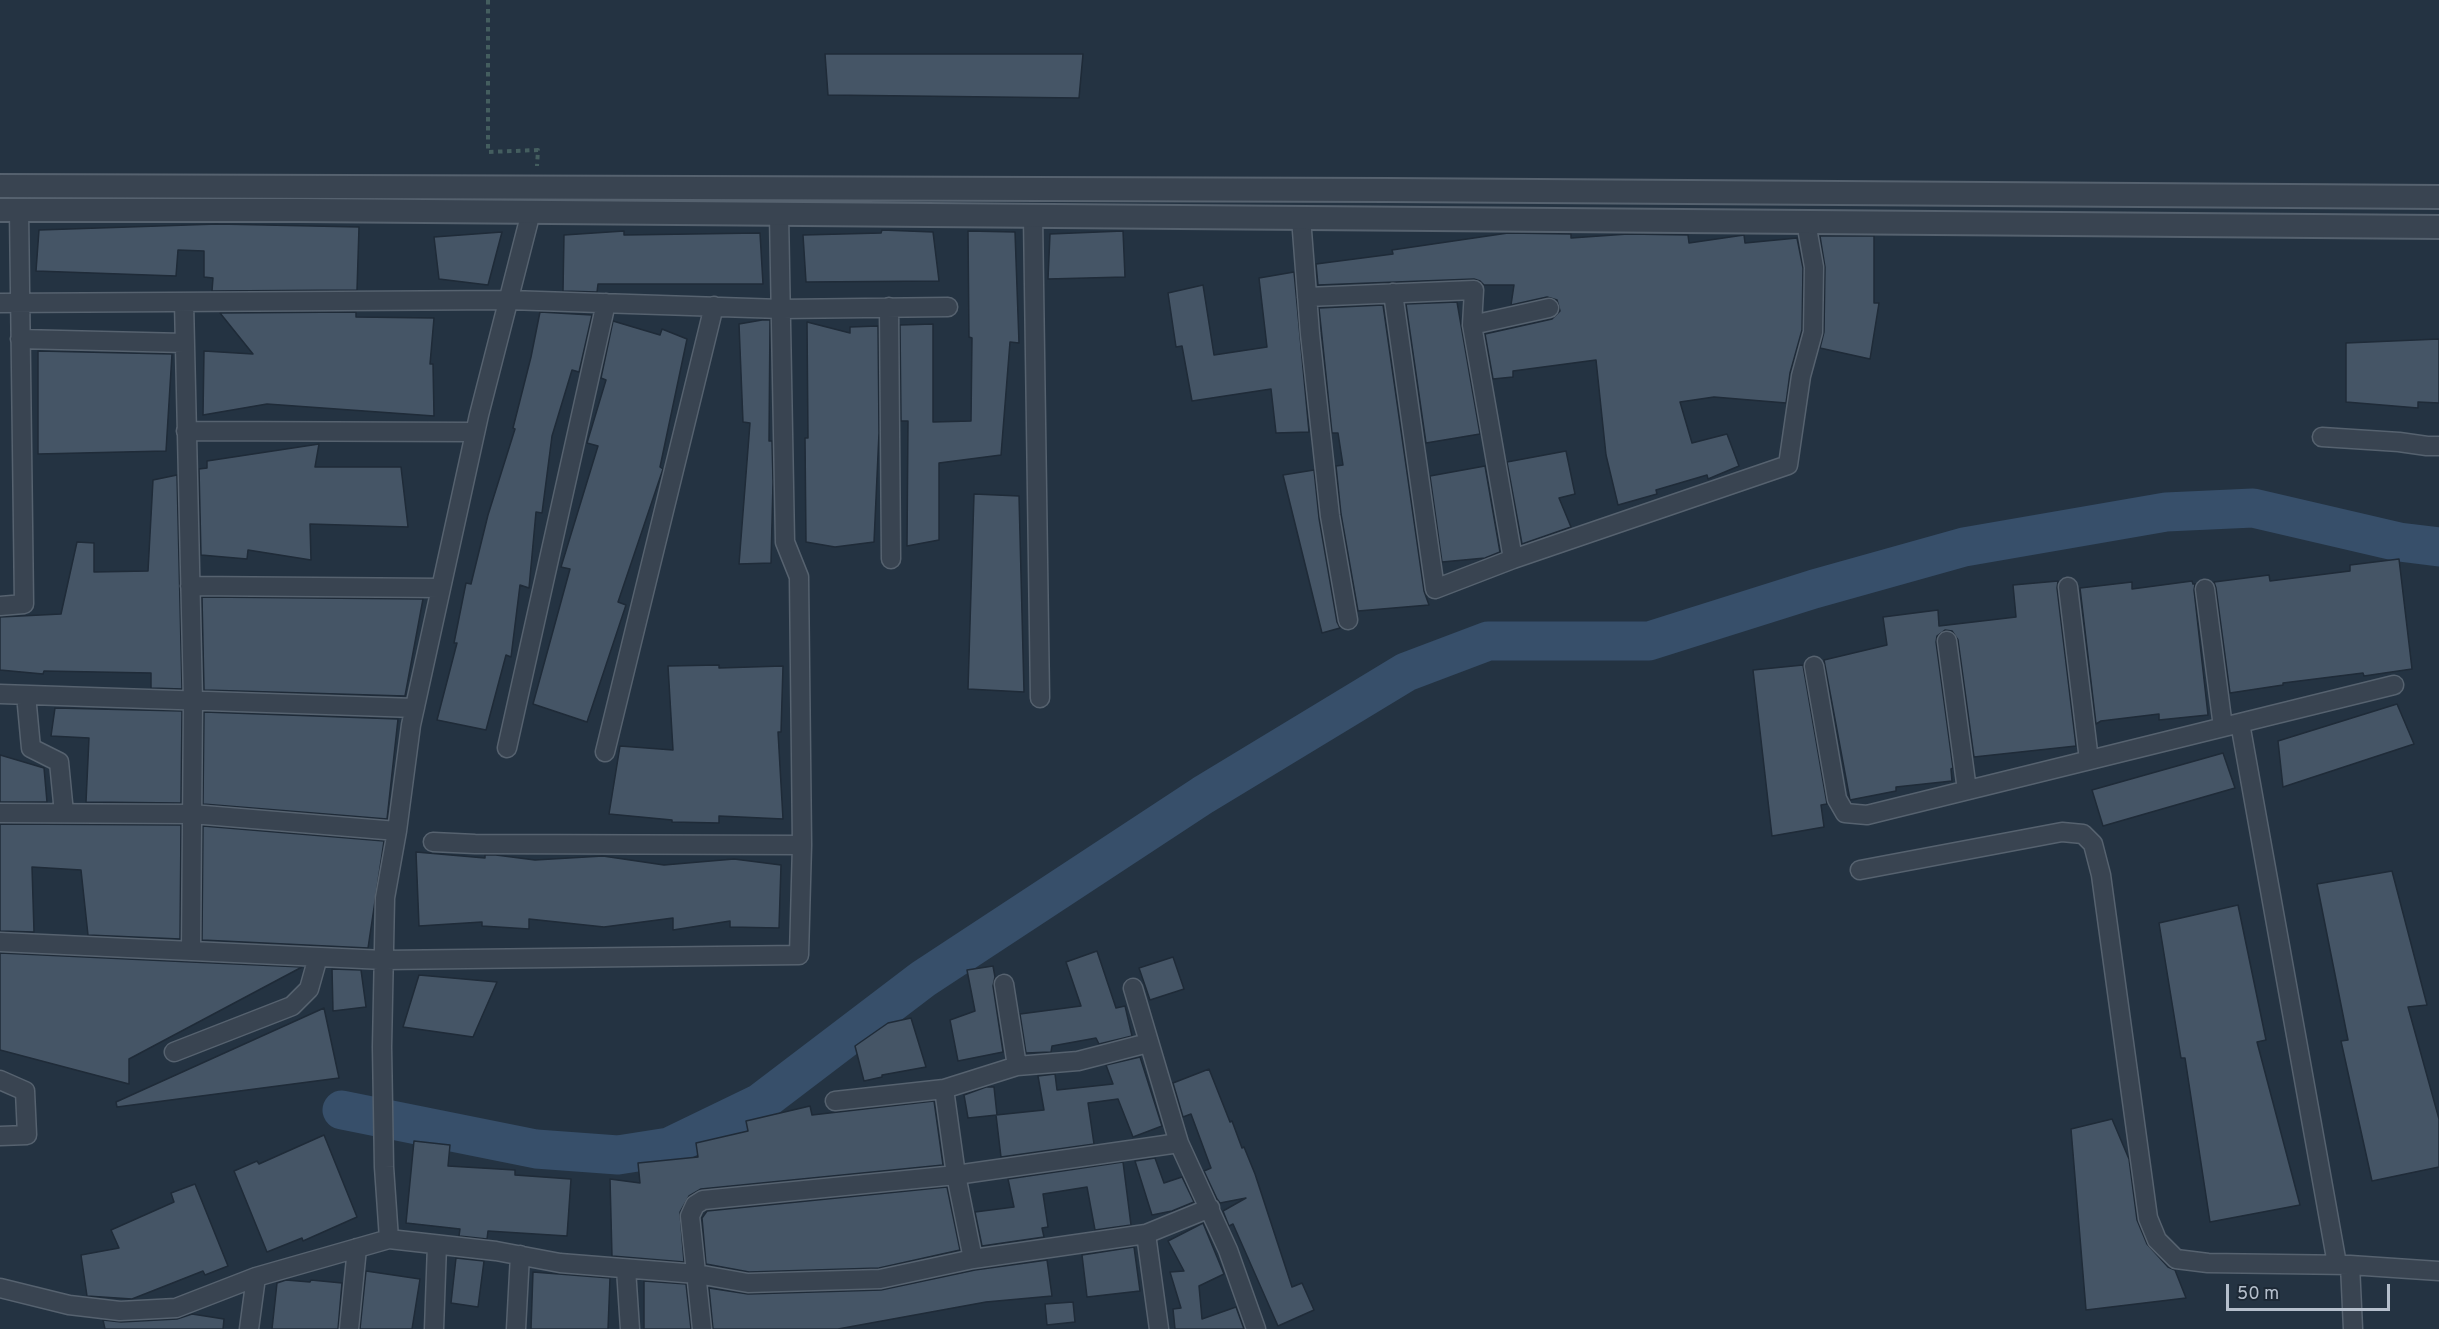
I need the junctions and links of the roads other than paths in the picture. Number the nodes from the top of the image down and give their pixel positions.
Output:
1 (0, 186) edge
2 (2439, 197) edge
3 (9, 210) edge
4 (531, 212) junction
5 (779, 214) junction
6 (1033, 216) junction
7 (1301, 218) junction
8 (1806, 222) junction
9 (2439, 227) edge
10 (1393, 293) junction
11 (1307, 297) junction
12 (509, 300) junction
13 (184, 302) junction
14 (0, 303) edge
15 (20, 303) junction
16 (606, 303) junction
17 (714, 306) junction
18 (948, 306) dead end
19 (889, 307) junction
20 (1549, 308) dead end
21 (781, 309) junction
22 (1472, 325) junction
23 (20, 339) junction
24 (184, 343) junction
25 (186, 430) junction
26 (475, 432) junction
27 (2322, 437) dead end
28 (2439, 446) edge
29 (891, 559) dead end
30 (1514, 559) junction
31 (190, 586) junction
32 (2068, 587) dead end
33 (441, 588) junction
34 (2205, 589) dead end
35 (0, 606) edge
36 (1348, 620) dead end
37 (1947, 641) dead end
38 (1814, 666) dead end
39 (2394, 685) dead end
40 (0, 694) edge
41 (26, 694) junction
42 (1040, 698) dead end
43 (193, 700) junction
44 (415, 708) junction
45 (2232, 725) junction
46 (507, 748) dead end
47 (605, 752) dead end
48 (2089, 760) junction
49 (1967, 790) junction
50 (0, 813) edge
51 (64, 813) junction
52 (192, 814) junction
53 (397, 831) junction
54 (433, 842) dead end
55 (802, 845) junction
56 (1860, 870) dead end
57 (0, 942) edge
58 (191, 951) junction
59 (318, 957) junction
60 (384, 960) junction
61 (1004, 984) dead end
62 (1134, 988) dead end
63 (1148, 1043) junction
64 (174, 1052) dead end
65 (1017, 1066) junction
66 (0, 1080) edge
67 (944, 1089) junction
68 (835, 1101) dead end
69 (0, 1136) edge
70 (1179, 1143) junction
71 (956, 1175) junction
72 (1210, 1208) junction
73 (1146, 1234) junction
74 (389, 1239) junction
75 (437, 1245) junction
76 (357, 1248) junction
77 (520, 1255) junction
78 (974, 1259) junction
79 (2344, 1264) junction
80 (626, 1269) junction
81 (2439, 1271) edge
82 (697, 1274) junction
83 (256, 1277) junction
84 (0, 1287) edge
85 (249, 1329) edge
86 (349, 1329) edge
87 (434, 1329) edge
88 (516, 1329) edge
89 (630, 1329) edge
90 (702, 1329) edge
91 (1159, 1329) edge
92 (1256, 1329) edge
93 (2353, 1329) edge

1 - 2 street
3 - 4 street
3 - 15 street
4 - 5 street
4 - 12 street
5 - 6 street
5 - 21 street
6 - 7 street
6 - 42 street
7 - 8 street
7 - 11 street
8 - 9 street
8 - 30 street
10 - 11 street
10 - 22 street
10 - 30 street
11 - 36 street
12 - 13 street
12 - 16 street
12 - 26 street
13 - 15 street
13 - 24 street
14 - 15 street
15 - 23 street
16 - 17 street
16 - 46 street
17 - 21 street
17 - 47 street
18 - 19 street
19 - 21 street
19 - 29 street
20 - 22 street
21 - 55 street
22 - 30 street
23 - 24 street
23 - 35 street
24 - 25 street
25 - 26 street
25 - 31 street
26 - 33 street
27 - 28 street
31 - 33 street
31 - 43 street
32 - 48 street
33 - 44 street
34 - 45 street
37 - 49 street
38 - 49 street
39 - 45 street
40 - 41 street
41 - 43 street
41 - 51 street
43 - 44 street
43 - 52 street
44 - 53 street
45 - 48 street
45 - 79 street
48 - 49 street
50 - 51 street
51 - 52 street
52 - 53 street
52 - 58 street
53 - 60 street
54 - 55 street
55 - 60 street
56 - 79 street
57 - 58 street
58 - 59 street
59 - 60 street
59 - 64 street
60 - 74 street
61 - 65 street
62 - 63 street
63 - 65 street
63 - 70 street
65 - 67 street
66 - 69 street
67 - 68 street
67 - 71 street
70 - 71 street
70 - 72 street
71 - 78 street
71 - 82 street
72 - 73 street
72 - 92 street
73 - 78 street
73 - 91 street
74 - 75 street
74 - 76 street
75 - 77 street
75 - 87 street
76 - 83 street
76 - 86 street
77 - 80 street
77 - 88 street
78 - 82 street
79 - 81 street
79 - 93 street
80 - 82 street
80 - 89 street
82 - 90 street
83 - 84 street
83 - 85 street

